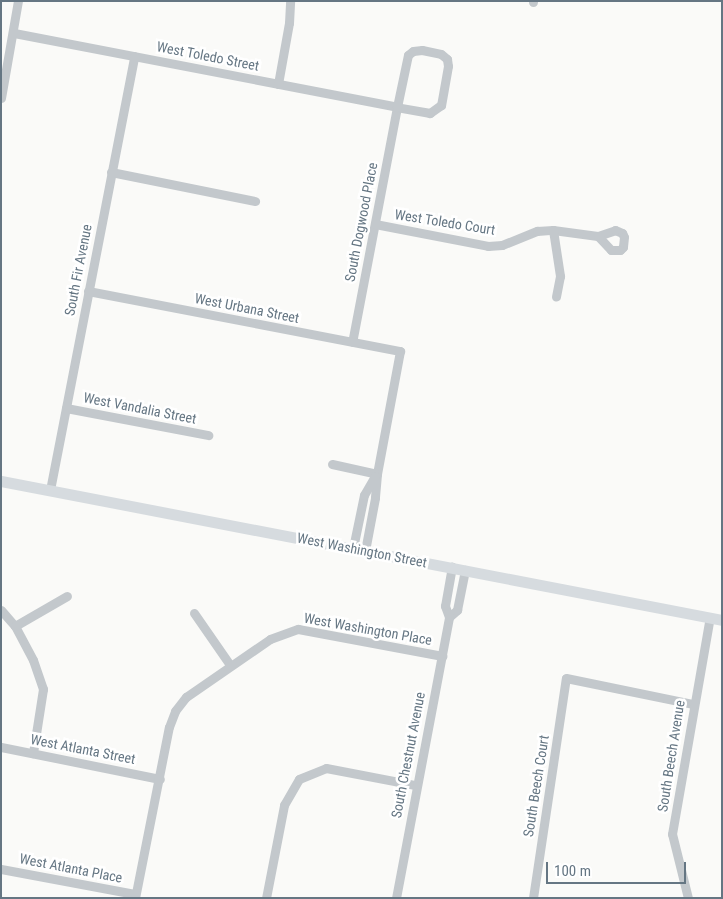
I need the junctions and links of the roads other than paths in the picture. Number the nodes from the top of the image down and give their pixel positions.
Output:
1 (18, 1) edge
2 (290, 1) edge
3 (14, 33) junction
4 (134, 56) junction
5 (278, 84) junction
6 (1, 98) edge
7 (398, 107) junction
8 (111, 172) junction
9 (255, 201) dead end
10 (376, 224) junction
11 (553, 230) junction
12 (598, 236) dead end
13 (88, 291) junction
14 (556, 297) dead end
15 (352, 342) junction
16 (66, 408) junction
17 (208, 436) dead end
18 (332, 464) dead end
19 (377, 474) junction
20 (1, 481) edge
21 (50, 490) junction
22 (353, 548) junction
23 (365, 551) junction
24 (452, 567) junction
25 (465, 570) junction
26 (67, 596) dead end
27 (1, 610) edge
28 (194, 613) dead end
29 (710, 617) junction
30 (449, 618) junction
31 (722, 620) edge
32 (15, 626) junction
33 (442, 656) junction
34 (230, 665) junction
35 (693, 704) junction
36 (1, 747) edge
37 (33, 753) junction
38 (160, 779) junction
39 (416, 785) junction
40 (1, 869) edge
41 (135, 896) edge
42 (266, 898) edge
43 (396, 898) edge
44 (533, 898) edge
45 (688, 898) edge

1 - 3 street
2 - 5 street
3 - 4 street, West Toledo Street
3 - 6 street
4 - 5 street, West Toledo Street
4 - 8 street, South Fir Avenue
5 - 7 street, West Toledo Street
7 - 7 street, South Dogwood Place
7 - 10 street, South Dogwood Place
8 - 9 street
8 - 13 street, South Fir Avenue
10 - 11 street, West Toledo Court
10 - 15 street, South Dogwood Place
11 - 12 street, West Toledo Court
11 - 14 street
13 - 15 street, West Urbana Street
13 - 16 street, South Fir Avenue
15 - 19 street, West Urbana Street
16 - 17 street, West Vandalia Street
16 - 21 street, South Fir Avenue
18 - 19 street
19 - 22 street
19 - 23 street
20 - 21 main road, West Washington Street
21 - 22 main road, West Washington Street
22 - 23 main road, West Washington Street
23 - 24 main road, West Washington Street
24 - 25 main road, West Washington Street
24 - 30 street, South Chestnut Avenue
25 - 29 main road, West Washington Street
25 - 30 street, South Chestnut Avenue
26 - 32 street
27 - 32 street
28 - 34 street
29 - 31 main road, West Washington Street
29 - 35 street, South Beech Avenue
30 - 33 street, South Chestnut Avenue
32 - 37 street
33 - 34 street, West Washington Place
33 - 39 street, South Chestnut Avenue
34 - 38 street, West Washington Place
35 - 44 street, South Beech Court
35 - 45 street, South Beech Avenue
36 - 37 street, West Atlanta Street
37 - 38 street, West Atlanta Street
38 - 41 street, West Washington Place
39 - 42 street
39 - 43 street, South Chestnut Avenue
40 - 41 street, West Atlanta Place

